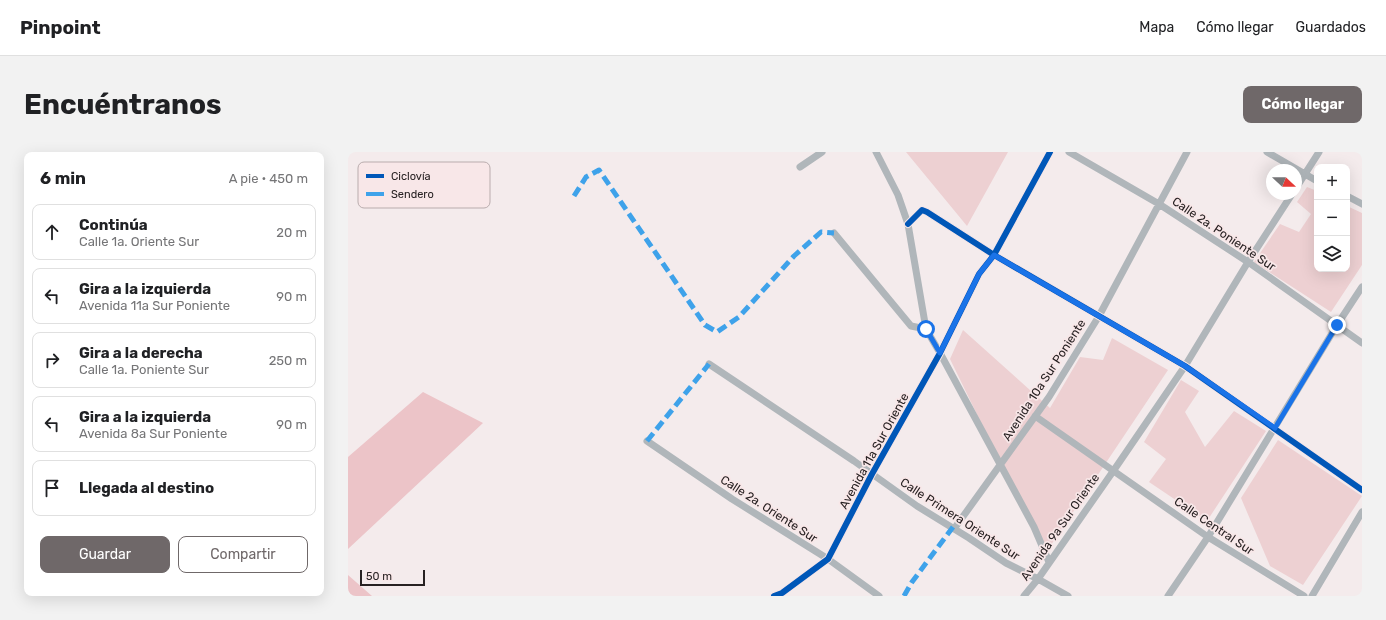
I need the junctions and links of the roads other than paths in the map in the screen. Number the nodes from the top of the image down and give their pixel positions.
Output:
1 (822, 152) edge
2 (876, 152) edge
3 (1050, 152) edge
4 (1069, 152) edge
5 (1187, 152) edge
6 (1267, 152) edge
7 (1318, 152) edge
8 (800, 166) dead end
9 (1305, 175) junction
10 (1302, 179) edge
11 (1314, 180) edge
12 (1350, 198) edge
13 (1288, 200) edge
14 (1159, 204) junction
15 (1362, 204) edge
16 (908, 224) junction
17 (834, 233) dead end
18 (994, 255) junction
19 (1248, 262) junction
20 (1362, 286) edge
21 (1099, 316) junction
22 (1337, 325) junction
23 (926, 329) junction
24 (1362, 343) edge
25 (940, 353) junction
26 (709, 364) dead end
27 (1185, 366) junction
28 (1035, 416) junction
29 (1275, 428) junction
30 (647, 441) dead end
31 (1000, 466) junction
32 (1114, 470) junction
33 (872, 474) junction
34 (1362, 490) edge
35 (1362, 512) edge
36 (954, 529) junction
37 (1208, 537) junction
38 (828, 559) junction
39 (1049, 562) junction
40 (1038, 579) junction
41 (783, 595) edge
42 (774, 596) edge
43 (879, 596) edge
44 (1024, 596) edge
45 (1068, 596) edge
46 (1168, 596) edge
47 (1304, 596) edge
48 (1312, 596) edge

1 - 8 street
2 - 16 street
3 - 18 street, Avenida 11a Sur Oriente
4 - 14 street, Calle 2a. Poniente Sur
5 - 14 street, Avenida 10a Sur Poniente
6 - 9 street
7 - 9 street
9 - 10 street
9 - 11 street
12 - 15 street
13 - 19 street, Avenida 9a Sur Oriente
14 - 19 street, Calle 2a. Poniente Sur
14 - 21 street, Avenida 10a Sur Poniente
16 - 18 street
16 - 23 street
17 - 23 street
18 - 21 street
18 - 25 street, Avenida 11a Sur Oriente
19 - 22 street, Calle 2a. Poniente Sur
19 - 27 street, Avenida 9a Sur Oriente
20 - 22 street
21 - 27 street
21 - 28 street, Avenida 10a Sur Poniente
22 - 24 street, Calle 2a. Poniente Sur
22 - 29 street
23 - 25 street
25 - 31 street
25 - 33 street, Avenida 11a Sur Oriente
26 - 33 street, Calle Primera Oriente Sur
27 - 29 street
27 - 32 street, Avenida 9a Sur Oriente
28 - 31 street, Avenida 10a Sur Poniente
28 - 32 street, Calle Central Sur
29 - 34 street
29 - 37 street
30 - 38 street, Calle 2a. Oriente Sur
31 - 36 street, Avenida 10a Sur Poniente
31 - 39 street
32 - 37 street, Calle Central Sur
32 - 39 street, Avenida 9a Sur Oriente
33 - 36 street, Calle Primera Oriente Sur
33 - 38 street, Avenida 11a Sur Oriente
35 - 48 street
36 - 40 street, Calle Primera Oriente Sur
37 - 46 street
37 - 47 street, Calle Central Sur
38 - 41 street
38 - 43 street, Calle 2a. Oriente Sur
39 - 40 street, Avenida 9a Sur Oriente
40 - 44 street, Avenida 9a Sur Oriente
40 - 45 street, Calle Primera Oriente Sur
41 - 42 street

